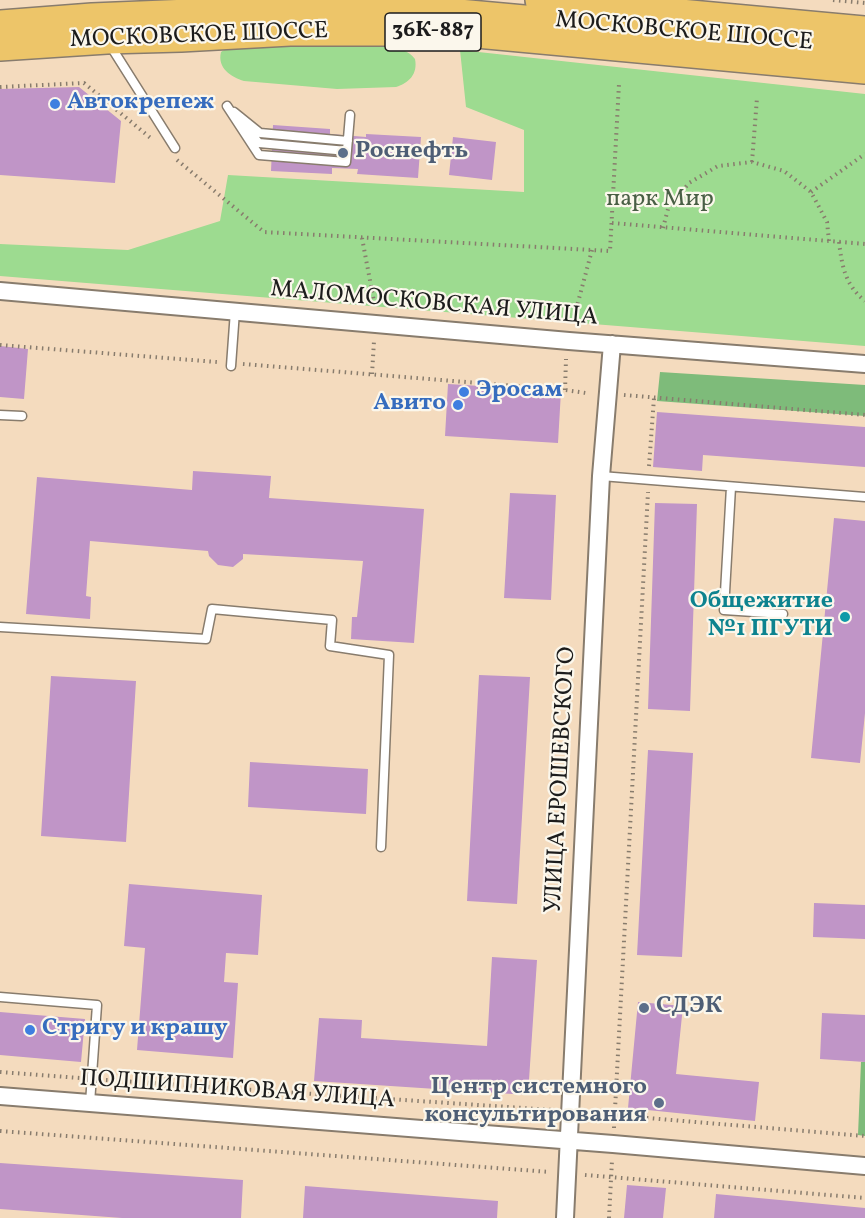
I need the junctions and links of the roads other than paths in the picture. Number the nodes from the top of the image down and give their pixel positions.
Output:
1 (539, 0) edge
2 (0, 5) edge
3 (94, 23) edge
4 (0, 24) edge
5 (865, 30) edge
6 (0, 47) edge
7 (865, 50) edge
8 (865, 70) edge
9 (350, 115) dead end
10 (348, 141) junction
11 (175, 148) dead end
12 (0, 291) edge
13 (236, 311) junction
14 (612, 344) junction
15 (231, 364) road end
16 (865, 364) edge
17 (0, 414) edge
18 (22, 416) dead end
19 (601, 476) junction
20 (730, 487) junction
21 (865, 497) edge
22 (783, 614) dead end
23 (0, 627) edge
24 (381, 847) dead end
25 (0, 997) edge
26 (0, 1096) edge
27 (90, 1103) junction
28 (569, 1140) junction
29 (865, 1166) edge
30 (565, 1218) edge

1 - 5 main road, МОСКОВСКОЕ ШОССЕ
2 - 3 main road, МОСКОВСКОЕ ШОССЕ / 36К-887
3 - 4 main road, МОСКОВСКОЕ ШОССЕ / 36К-887
3 - 6 main road, МОСКОВСКОЕ ШОССЕ / 36К-887
3 - 7 main road, МОСКОВСКОЕ ШОССЕ / 36К-887
3 - 8 main road, МОСКОВСКОЕ ШОССЕ / 36К-887
3 - 11 lane
9 - 10 lane
10 - 10 lane
12 - 13 street, МАЛОМОСКОВСКАЯ УЛИЦА
13 - 14 street, МАЛОМОСКОВСКАЯ УЛИЦА
13 - 15 lane
14 - 16 street, МАЛОМОСКОВСКАЯ УЛИЦА
14 - 19 street, УЛИЦА ЕРОШЕВСКОГО
17 - 18 lane
19 - 20 lane
19 - 28 street, УЛИЦА ЕРОШЕВСКОГО
20 - 21 lane
20 - 22 lane
23 - 24 lane
25 - 27 lane
26 - 27 street, ПОДШИПНИКОВАЯ УЛИЦА
27 - 28 street, ПОДШИПНИКОВАЯ УЛИЦА
28 - 29 street, ПОДШИПНИКОВАЯ УЛИЦА
28 - 30 street, УЛИЦА ЕРОШЕВСКОГО

